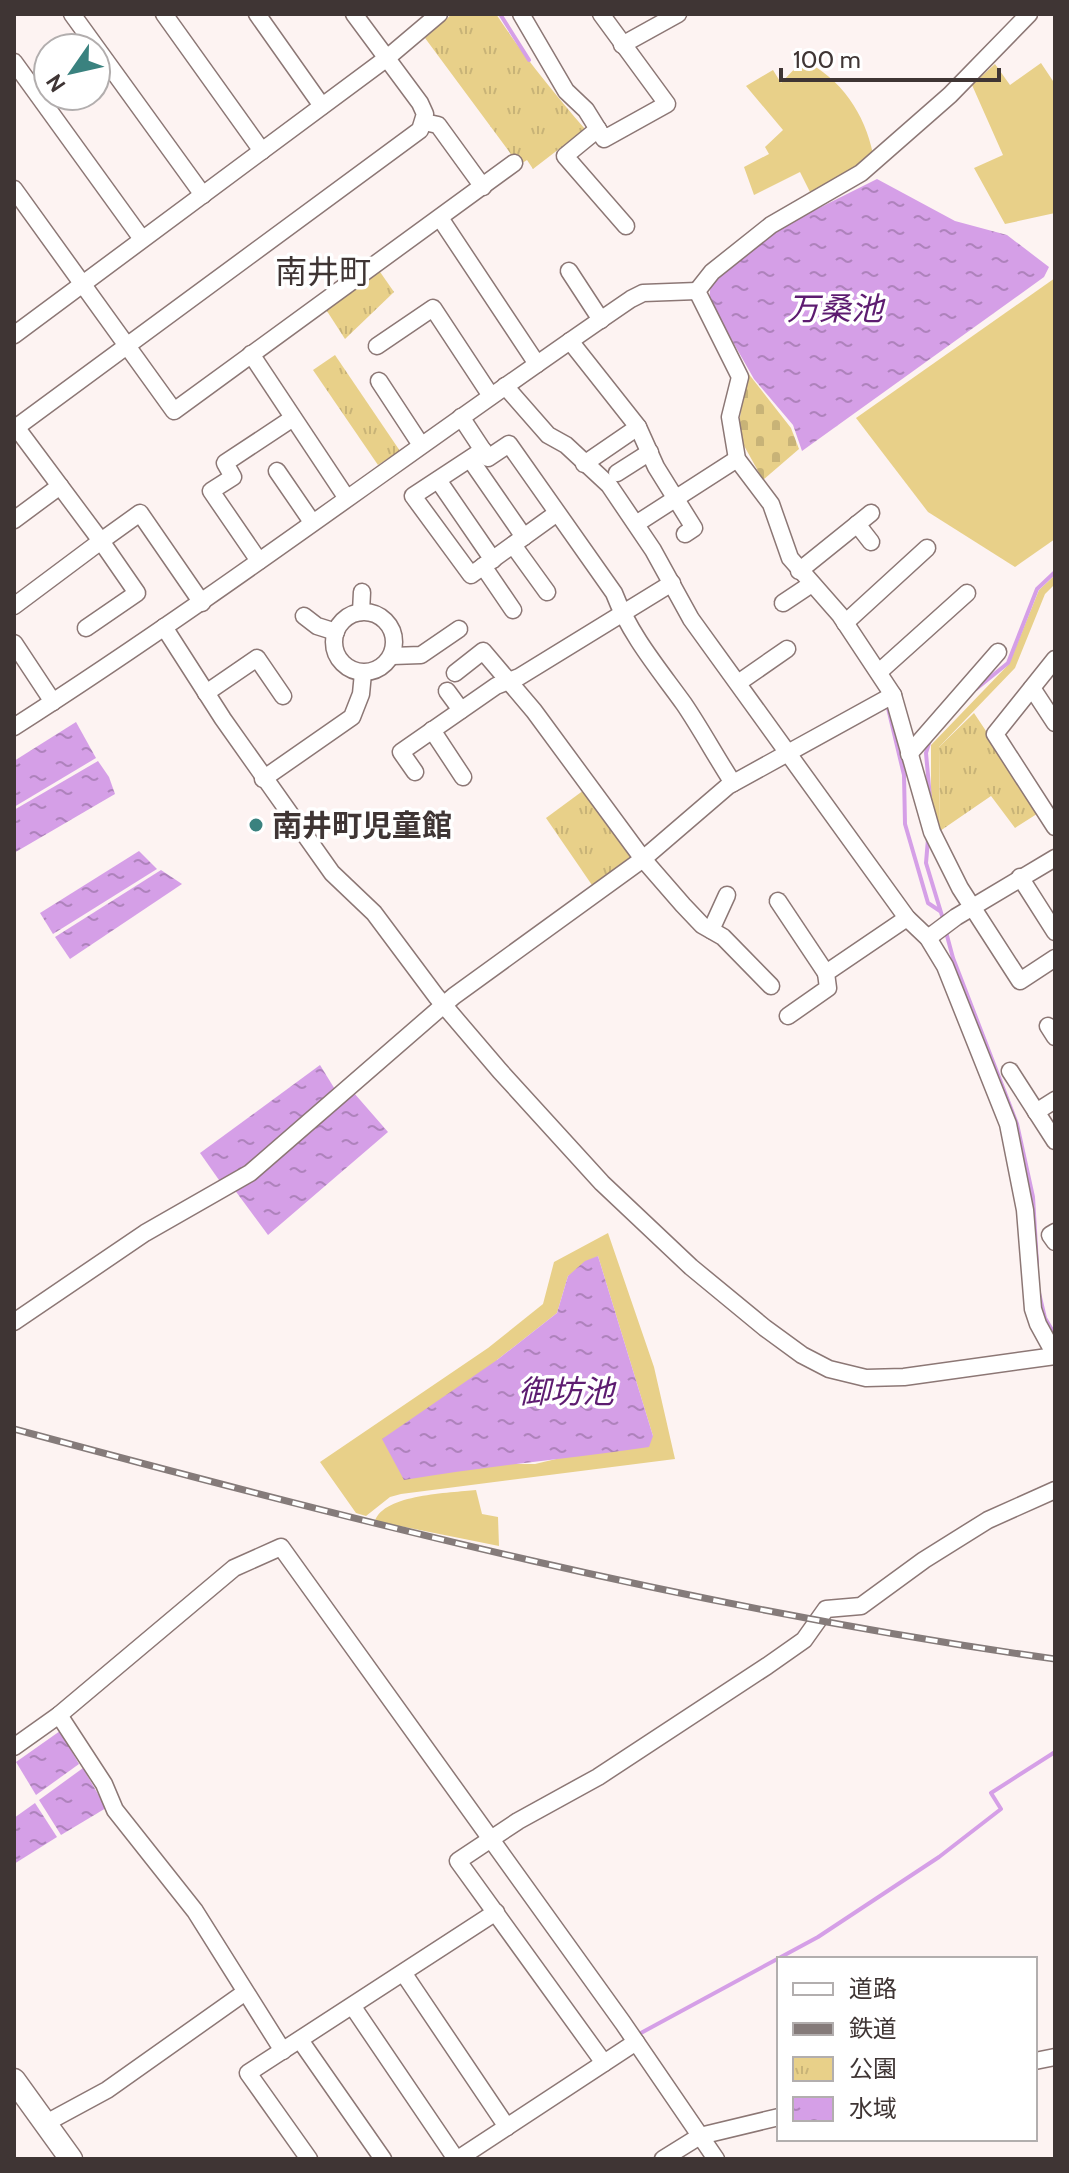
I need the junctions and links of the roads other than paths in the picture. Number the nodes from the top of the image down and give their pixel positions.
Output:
1 (72, 14) edge
2 (164, 14) edge
3 (257, 14) edge
4 (354, 14) edge
5 (439, 14) edge
6 (521, 14) edge
7 (601, 14) edge
8 (678, 14) edge
9 (1029, 14) edge
10 (622, 45) junction
11 (387, 58) junction
12 (14, 62) edge
13 (322, 106) junction
14 (424, 122) junction
15 (598, 129) junction
16 (262, 151) junction
17 (514, 163) dead end
18 (483, 187) junction
19 (14, 189) edge
20 (203, 195) junction
21 (440, 218) junction
22 (626, 226) dead end
23 (142, 239) junction
24 (569, 271) dead end
25 (83, 283) junction
26 (697, 291) junction
27 (601, 320) junction
28 (17, 326) edge
29 (570, 341) junction
30 (128, 346) junction
31 (377, 346) dead end
32 (251, 354) junction
33 (537, 364) junction
34 (379, 381) dead end
35 (498, 391) junction
36 (461, 417) junction
37 (293, 418) junction
38 (638, 427) junction
39 (15, 428) edge
40 (421, 445) junction
41 (650, 452) junction
42 (476, 454) junction
43 (737, 459) junction
44 (584, 464) junction
45 (277, 471) dead end
46 (617, 473) dead end
47 (438, 480) junction
48 (60, 486) junction
49 (346, 497) junction
50 (676, 498) junction
51 (557, 513) junction
52 (871, 513) dead end
53 (14, 520) edge
54 (312, 522) junction
55 (636, 524) junction
56 (857, 524) junction
57 (685, 534) dead end
58 (101, 541) junction
59 (519, 541) junction
60 (871, 542) dead end
61 (927, 548) dead end
62 (259, 561) junction
63 (488, 563) junction
64 (799, 571) junction
65 (672, 583) junction
66 (810, 585) junction
67 (362, 592) dead end
68 (547, 592) dead end
69 (967, 593) dead end
70 (202, 603) junction
71 (783, 603) dead end
72 (14, 606) edge
73 (513, 610) dead end
74 (361, 612) junction
75 (622, 615) junction
76 (304, 616) dead end
77 (845, 623) junction
78 (164, 627) junction
79 (86, 628) dead end
80 (459, 629) dead end
81 (336, 632) junction
82 (14, 643) edge
83 (787, 649) dead end
84 (998, 652) dead end
85 (392, 656) junction
86 (1055, 659) edge
87 (879, 672) junction
88 (363, 673) junction
89 (455, 673) dead end
90 (507, 682) junction
91 (738, 683) junction
92 (1032, 688) junction
93 (447, 691) dead end
94 (206, 693) junction
95 (893, 695) junction
96 (283, 696) dead end
97 (53, 702) junction
98 (461, 710) junction
99 (1055, 723) edge
100 (14, 727) edge
101 (432, 730) junction
102 (909, 754) junction
103 (790, 755) junction
104 (415, 772) dead end
105 (463, 777) dead end
106 (263, 779) junction
107 (733, 783) junction
108 (1055, 827) edge
109 (1055, 858) edge
110 (643, 859) junction
111 (1020, 877) junction
112 (727, 895) dead end
113 (778, 901) dead end
114 (972, 907) junction
115 (907, 918) junction
116 (711, 930) junction
117 (1055, 932) edge
118 (932, 935) junction
119 (1055, 958) edge
120 (826, 973) junction
121 (771, 986) dead end
122 (445, 1005) junction
123 (788, 1016) dead end
124 (1010, 1071) dead end
125 (1055, 1100) edge
126 (1036, 1112) junction
127 (1055, 1141) edge
128 (1055, 1232) edge
129 (1055, 1242) edge
130 (14, 1322) edge
131 (1055, 1356) edge
132 (1055, 1490) edge
133 (59, 1715) junction
134 (14, 1747) edge
135 (489, 1840) junction
136 (496, 1912) junction
137 (404, 1974) junction
138 (244, 1993) junction
139 (353, 2007) junction
140 (300, 2040) junction
141 (636, 2042) junction
142 (283, 2051) junction
143 (604, 2063) junction
144 (14, 2080) edge
145 (777, 2117) edge
146 (46, 2123) junction
147 (507, 2127) junction
148 (700, 2136) junction
149 (71, 2159) edge
150 (309, 2159) edge
151 (383, 2159) edge
152 (457, 2159) edge
153 (663, 2159) edge
154 (716, 2159) edge

1 - 20 street
2 - 16 street
3 - 13 street
4 - 11 street
5 - 11 street
6 - 15 street
7 - 10 street
8 - 10 street
9 - 26 street
10 - 15 street
11 - 13 street
11 - 14 street
12 - 23 street
13 - 16 street
14 - 18 street
14 - 30 street
15 - 22 street
16 - 20 street
17 - 18 street
18 - 21 street
19 - 25 street
20 - 23 street
21 - 32 street
21 - 33 street
23 - 25 street
24 - 27 street
25 - 28 street
25 - 30 street
26 - 27 street
26 - 43 street
27 - 29 street
29 - 33 street
29 - 38 street
30 - 32 street
30 - 39 street
31 - 35 street
32 - 37 street
33 - 35 street
34 - 40 street
35 - 36 street
35 - 44 street
36 - 40 street
36 - 42 street
37 - 49 street
37 - 62 street
38 - 41 street
38 - 44 street
39 - 48 street
40 - 49 street
41 - 46 street
41 - 50 street
42 - 47 street
42 - 51 street
42 - 59 street
43 - 50 street
43 - 64 street
44 - 55 street
45 - 54 street
47 - 63 street
47 - 63 street
48 - 53 street
48 - 58 street
49 - 54 street
50 - 55 street
50 - 57 street
51 - 59 street
51 - 75 street
52 - 56 street
54 - 62 street
55 - 65 street
56 - 60 street
56 - 64 street
58 - 70 street
58 - 72 street
58 - 79 street
59 - 63 street
59 - 68 street
61 - 77 street
62 - 70 street
63 - 73 street
64 - 66 street
65 - 75 street
65 - 91 street
66 - 71 street
66 - 77 street
67 - 74 street
69 - 87 street
70 - 78 street
74 - 81 street
74 - 85 street
75 - 90 street
75 - 107 street
76 - 81 street
77 - 87 street
78 - 94 street
78 - 97 street
80 - 85 street
81 - 88 street
82 - 97 street
83 - 91 street
84 - 102 street
85 - 88 street
86 - 92 street
87 - 95 street
88 - 106 street
89 - 90 street
90 - 98 street
90 - 110 street
91 - 103 street
92 - 99 street
92 - 108 street
93 - 98 street
94 - 96 street
94 - 106 street
95 - 102 street
95 - 103 street
97 - 100 street
98 - 101 street
101 - 104 street
101 - 105 street
102 - 114 street
103 - 107 street
103 - 115 street
106 - 122 street
107 - 110 street
109 - 111 street
110 - 116 street
110 - 122 street
111 - 114 street
111 - 117 street
112 - 116 street
113 - 120 street
114 - 118 street
114 - 119 street
115 - 118 street
115 - 120 street
116 - 121 street
118 - 131 street
120 - 123 street
122 - 130 street
122 - 131 street
124 - 126 street
125 - 126 street
126 - 127 street
128 - 129 street
132 - 135 street
133 - 134 street
133 - 135 street
133 - 138 street
135 - 136 street
135 - 141 street
136 - 137 street
136 - 143 street
137 - 139 street
137 - 147 street
138 - 142 street
138 - 146 street
139 - 140 street
139 - 152 street
140 - 142 street
140 - 151 street
141 - 143 street
141 - 148 street
142 - 150 street
143 - 147 street
144 - 146 main road
145 - 148 street
146 - 149 main road
147 - 152 street
148 - 153 street
148 - 154 street

